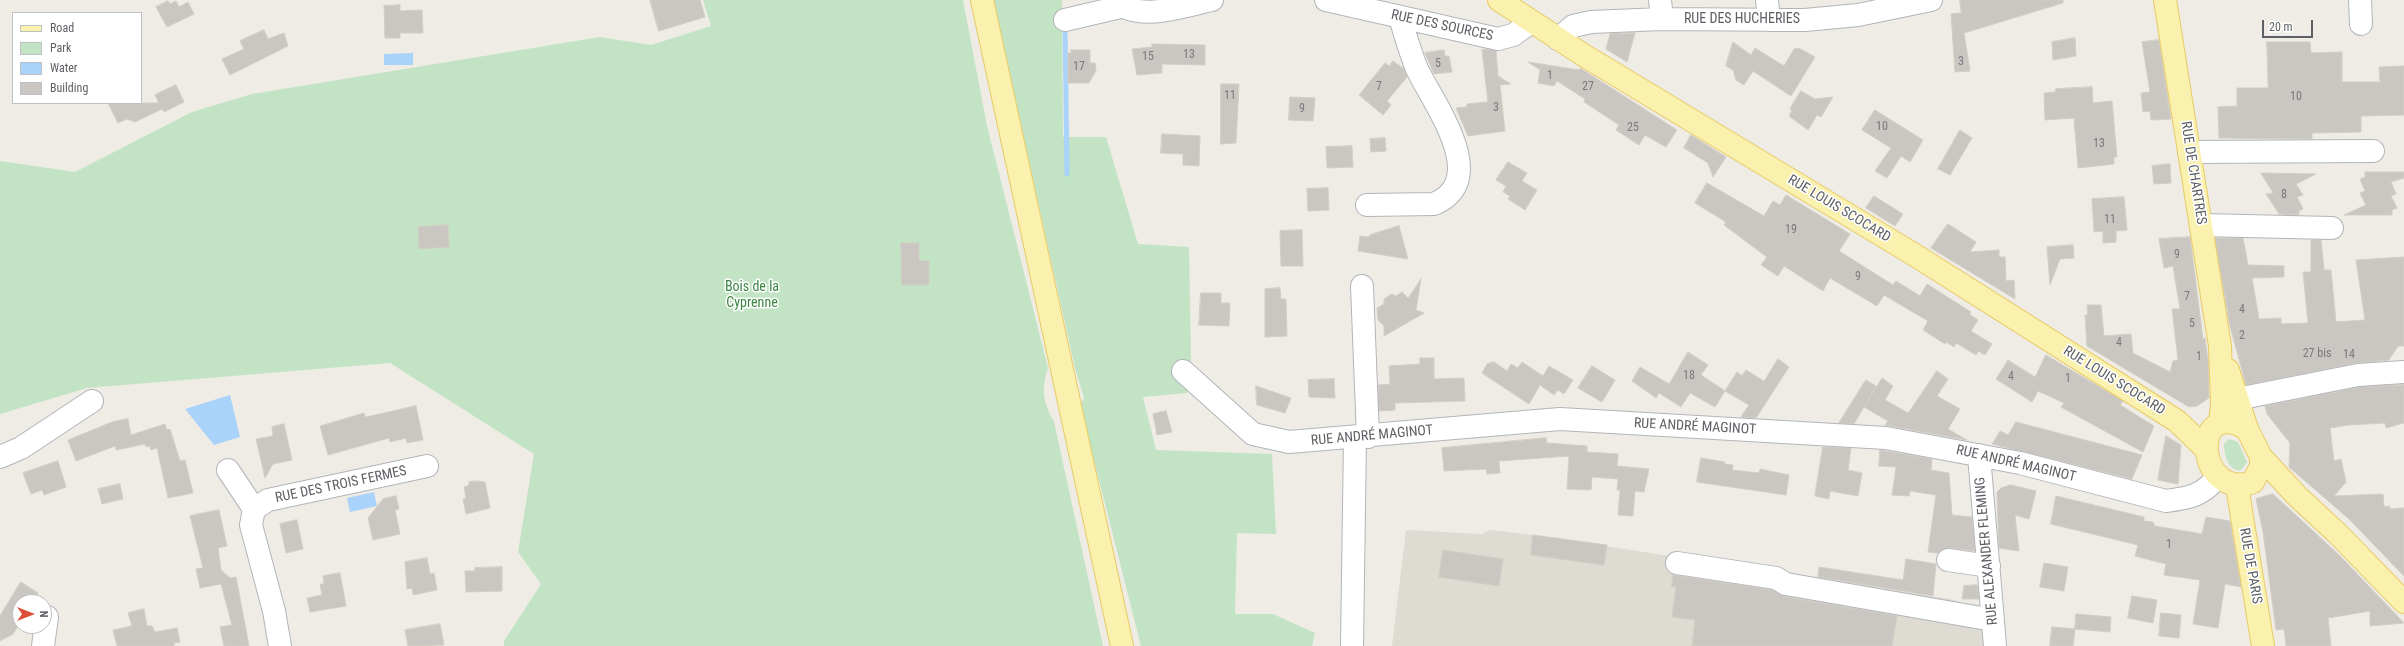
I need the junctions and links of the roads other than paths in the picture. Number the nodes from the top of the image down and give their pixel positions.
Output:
1 (1212, 0) edge
2 (1326, 0) edge
3 (1499, 0) edge
4 (1931, 0) edge
5 (2165, 0) edge
6 (2360, 0) edge
7 (982, 1) edge
8 (1116, 3) edge
9 (1661, 9) edge
10 (1768, 10) edge
11 (1400, 17) junction
12 (1065, 20) dead end
13 (1531, 22) junction
14 (2362, 24) dead end
15 (1558, 39) junction
16 (2373, 151) dead end
17 (2189, 152) junction
18 (1367, 206) dead end
19 (2201, 225) junction
20 (2332, 228) dead end
21 (1362, 286) dead end
22 (2220, 346) junction
23 (1183, 371) dead end
24 (2404, 372) edge
25 (2237, 399) junction
26 (92, 401) dead end
27 (2177, 421) junction
28 (2216, 425) junction
29 (2247, 428) junction
30 (1361, 437) junction
31 (2206, 449) junction
32 (1979, 455) junction
33 (2261, 456) junction
34 (0, 457) edge
35 (427, 466) dead end
36 (228, 470) dead end
37 (2236, 481) junction
38 (2297, 496) junction
39 (254, 509) junction
40 (1948, 560) dead end
41 (1677, 563) dead end
42 (1988, 566) junction
43 (2404, 602) edge
44 (1993, 620) junction
45 (45, 634) edge
46 (43, 646) edge
47 (280, 646) edge
48 (1122, 646) edge
49 (1352, 646) edge
50 (1995, 646) edge
51 (2263, 646) edge

1 - 8 street
2 - 11 street, RUE DES SOURCES
3 - 13 main road, RUE LOUIS SCOCARD
4 - 10 street, RUE DES HUCHERIES
5 - 17 main road, RUE DE CHARTRES
6 - 14 street
7 - 48 main road
8 - 12 street
9 - 10 street, RUE DES HUCHERIES
9 - 15 street, RUE DES HUCHERIES
11 - 13 street, RUE DES SOURCES
11 - 18 street
13 - 15 main road, RUE LOUIS SCOCARD
15 - 27 main road, RUE LOUIS SCOCARD
16 - 17 street
17 - 19 main road, RUE DE CHARTRES
19 - 20 street
19 - 22 main road, RUE DE CHARTRES
21 - 30 street
22 - 25 main road, RUE DE CHARTRES
22 - 28 main road, RUE DE CHARTRES
23 - 30 street, RUE ANDRÉ MAGINOT
24 - 25 street
25 - 29 main road, RUE DE CHARTRES
26 - 34 street
27 - 28 main road, RUE LOUIS SCOCARD
27 - 31 main road, RUE LOUIS SCOCARD
28 - 29 main road
28 - 31 main road
29 - 33 main road
30 - 32 street, RUE ANDRÉ MAGINOT
30 - 49 street
31 - 37 main road
32 - 37 street, RUE ANDRÉ MAGINOT
32 - 42 street, RUE ALEXANDER FLEMING
33 - 37 main road
33 - 38 main road
35 - 39 street, RUE DES TROIS FERMES
36 - 39 street
37 - 38 main road
37 - 51 main road, RUE DE PARIS
38 - 43 main road
39 - 47 street
40 - 42 street
41 - 44 street
42 - 44 street, RUE ALEXANDER FLEMING
44 - 50 street, RUE ALEXANDER FLEMING
45 - 46 street

